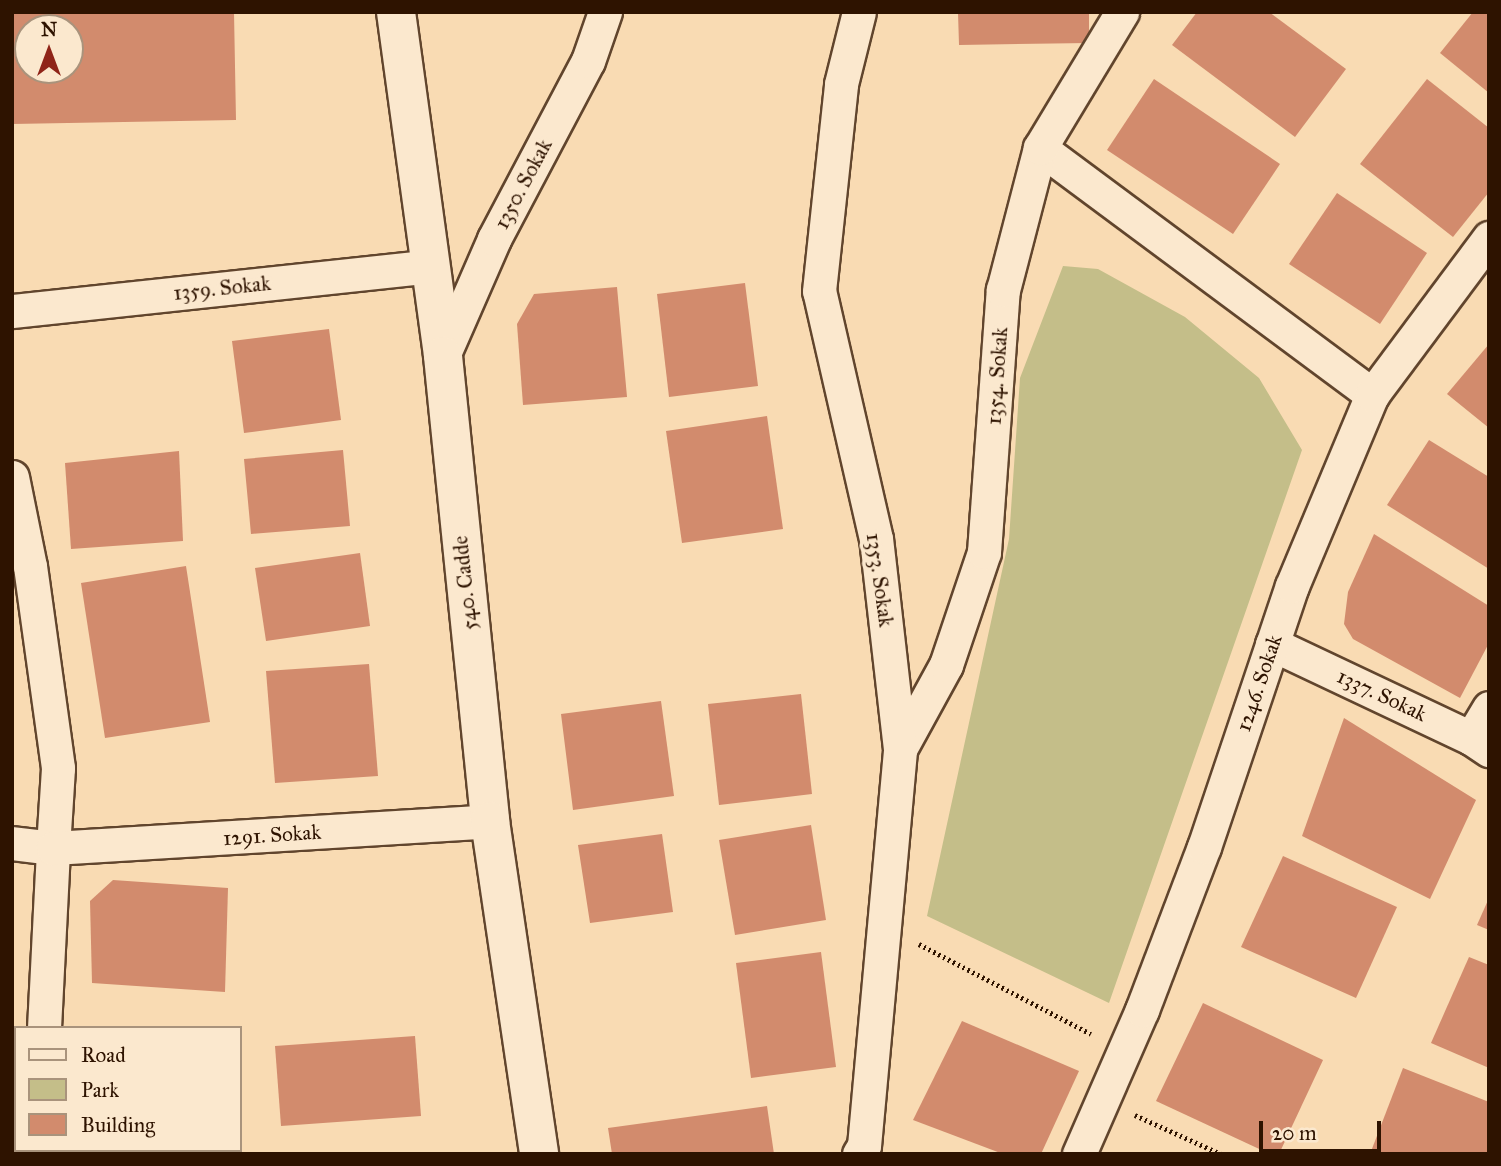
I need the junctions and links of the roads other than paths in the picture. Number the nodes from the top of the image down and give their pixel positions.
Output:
1 (396, 12) edge
2 (605, 12) edge
3 (859, 12) edge
4 (1122, 12) edge
5 (1041, 148) junction
6 (1489, 238) edge
7 (432, 266) junction
8 (12, 311) edge
9 (443, 356) junction
10 (1373, 395) junction
11 (12, 477) edge
12 (1272, 643) junction
13 (1489, 708) edge
14 (1480, 744) edge
15 (900, 749) junction
16 (490, 821) junction
17 (12, 843) edge
18 (53, 848) junction
19 (44, 1026) edge
20 (539, 1154) edge
21 (859, 1154) edge
22 (1079, 1154) edge

1 - 7 street, 540. Cadde
2 - 9 street, 1350. Sokak
3 - 15 street, 1353. Sokak
4 - 5 street, 1354. Sokak
5 - 10 street
5 - 15 street, 1354. Sokak
6 - 10 street, 1246. Sokak
7 - 8 street, 1359. Sokak
7 - 9 street, 540. Cadde
9 - 16 street, 540. Cadde
10 - 12 street, 1246. Sokak
11 - 18 street
12 - 14 street, 1337. Sokak
12 - 22 street, 1246. Sokak
13 - 14 street
15 - 21 street, 1353. Sokak
16 - 18 street, 1291. Sokak
16 - 20 street, 540. Cadde
17 - 18 street, 1291. Sokak
18 - 19 street

